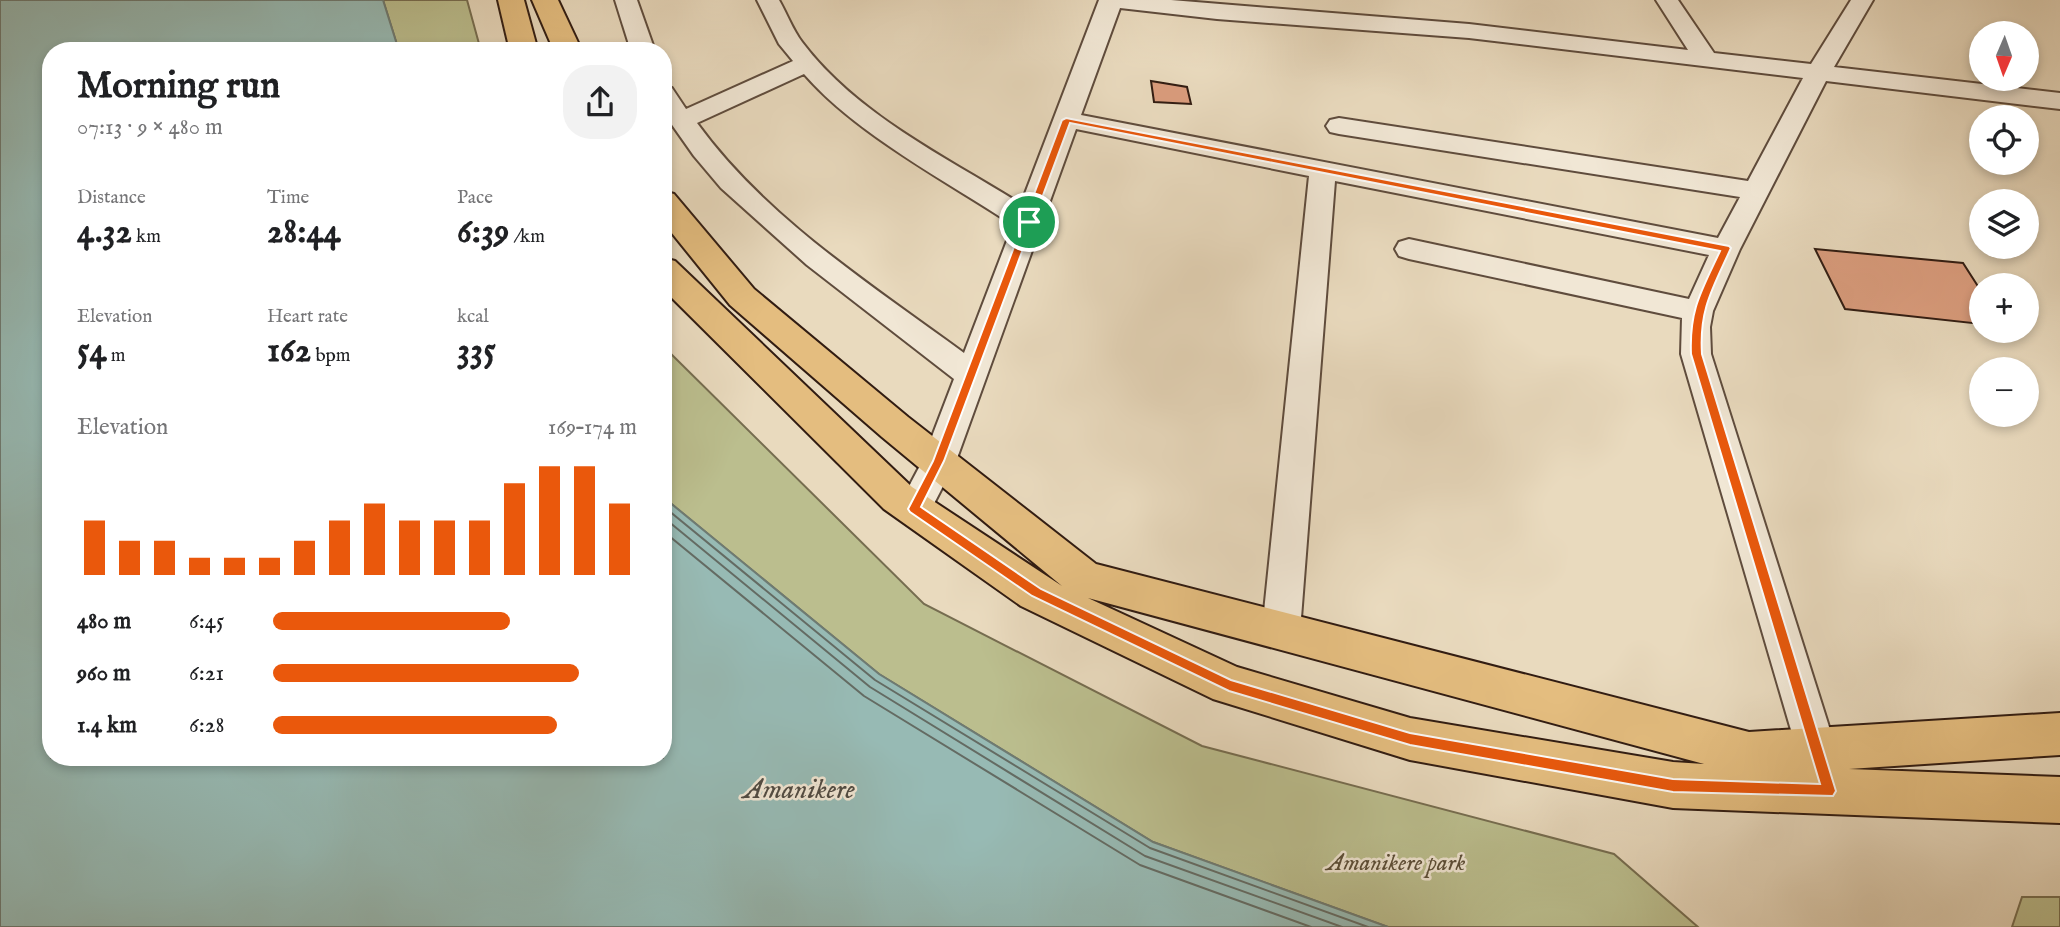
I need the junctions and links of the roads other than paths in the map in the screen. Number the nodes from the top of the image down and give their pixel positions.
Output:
1 (511, 0) edge
2 (545, 0) edge
3 (626, 0) edge
4 (768, 0) edge
5 (1111, 0) edge
6 (1667, 0) edge
7 (1861, 0) edge
8 (522, 42) edge
9 (564, 42) edge
10 (640, 42) edge
11 (1706, 59) junction
12 (808, 63) junction
13 (1819, 71) junction
14 (2060, 101) edge
15 (672, 106) edge
16 (682, 120) junction
17 (1066, 120) junction
18 (1339, 126) dead end
19 (1323, 170) junction
20 (1756, 191) junction
21 (672, 212) edge
22 (1029, 222) junction
23 (1409, 248) dead end
24 (1726, 248) junction
25 (672, 277) edge
26 (1698, 311) junction
27 (971, 375) junction
28 (939, 461) junction
29 (914, 509) junction
30 (1281, 631) junction
31 (2060, 734) edge
32 (1816, 750) junction
33 (1829, 791) junction
34 (2060, 800) edge

1 - 8 main road
2 - 9 main road
3 - 10 street
4 - 12 street
5 - 11 street
5 - 17 street
6 - 11 street
7 - 13 street
11 - 13 street
12 - 16 street
12 - 22 street
13 - 14 street
13 - 20 street
15 - 16 street
16 - 27 street
17 - 19 street
17 - 22 street
18 - 20 street
19 - 24 street
19 - 30 street
20 - 24 street
21 - 28 main road
22 - 27 street
23 - 26 street
24 - 26 street
25 - 29 main road
26 - 32 street
27 - 28 street
28 - 29 street
28 - 30 main road
29 - 33 main road
30 - 32 main road
31 - 32 main road
32 - 33 street
33 - 34 main road

